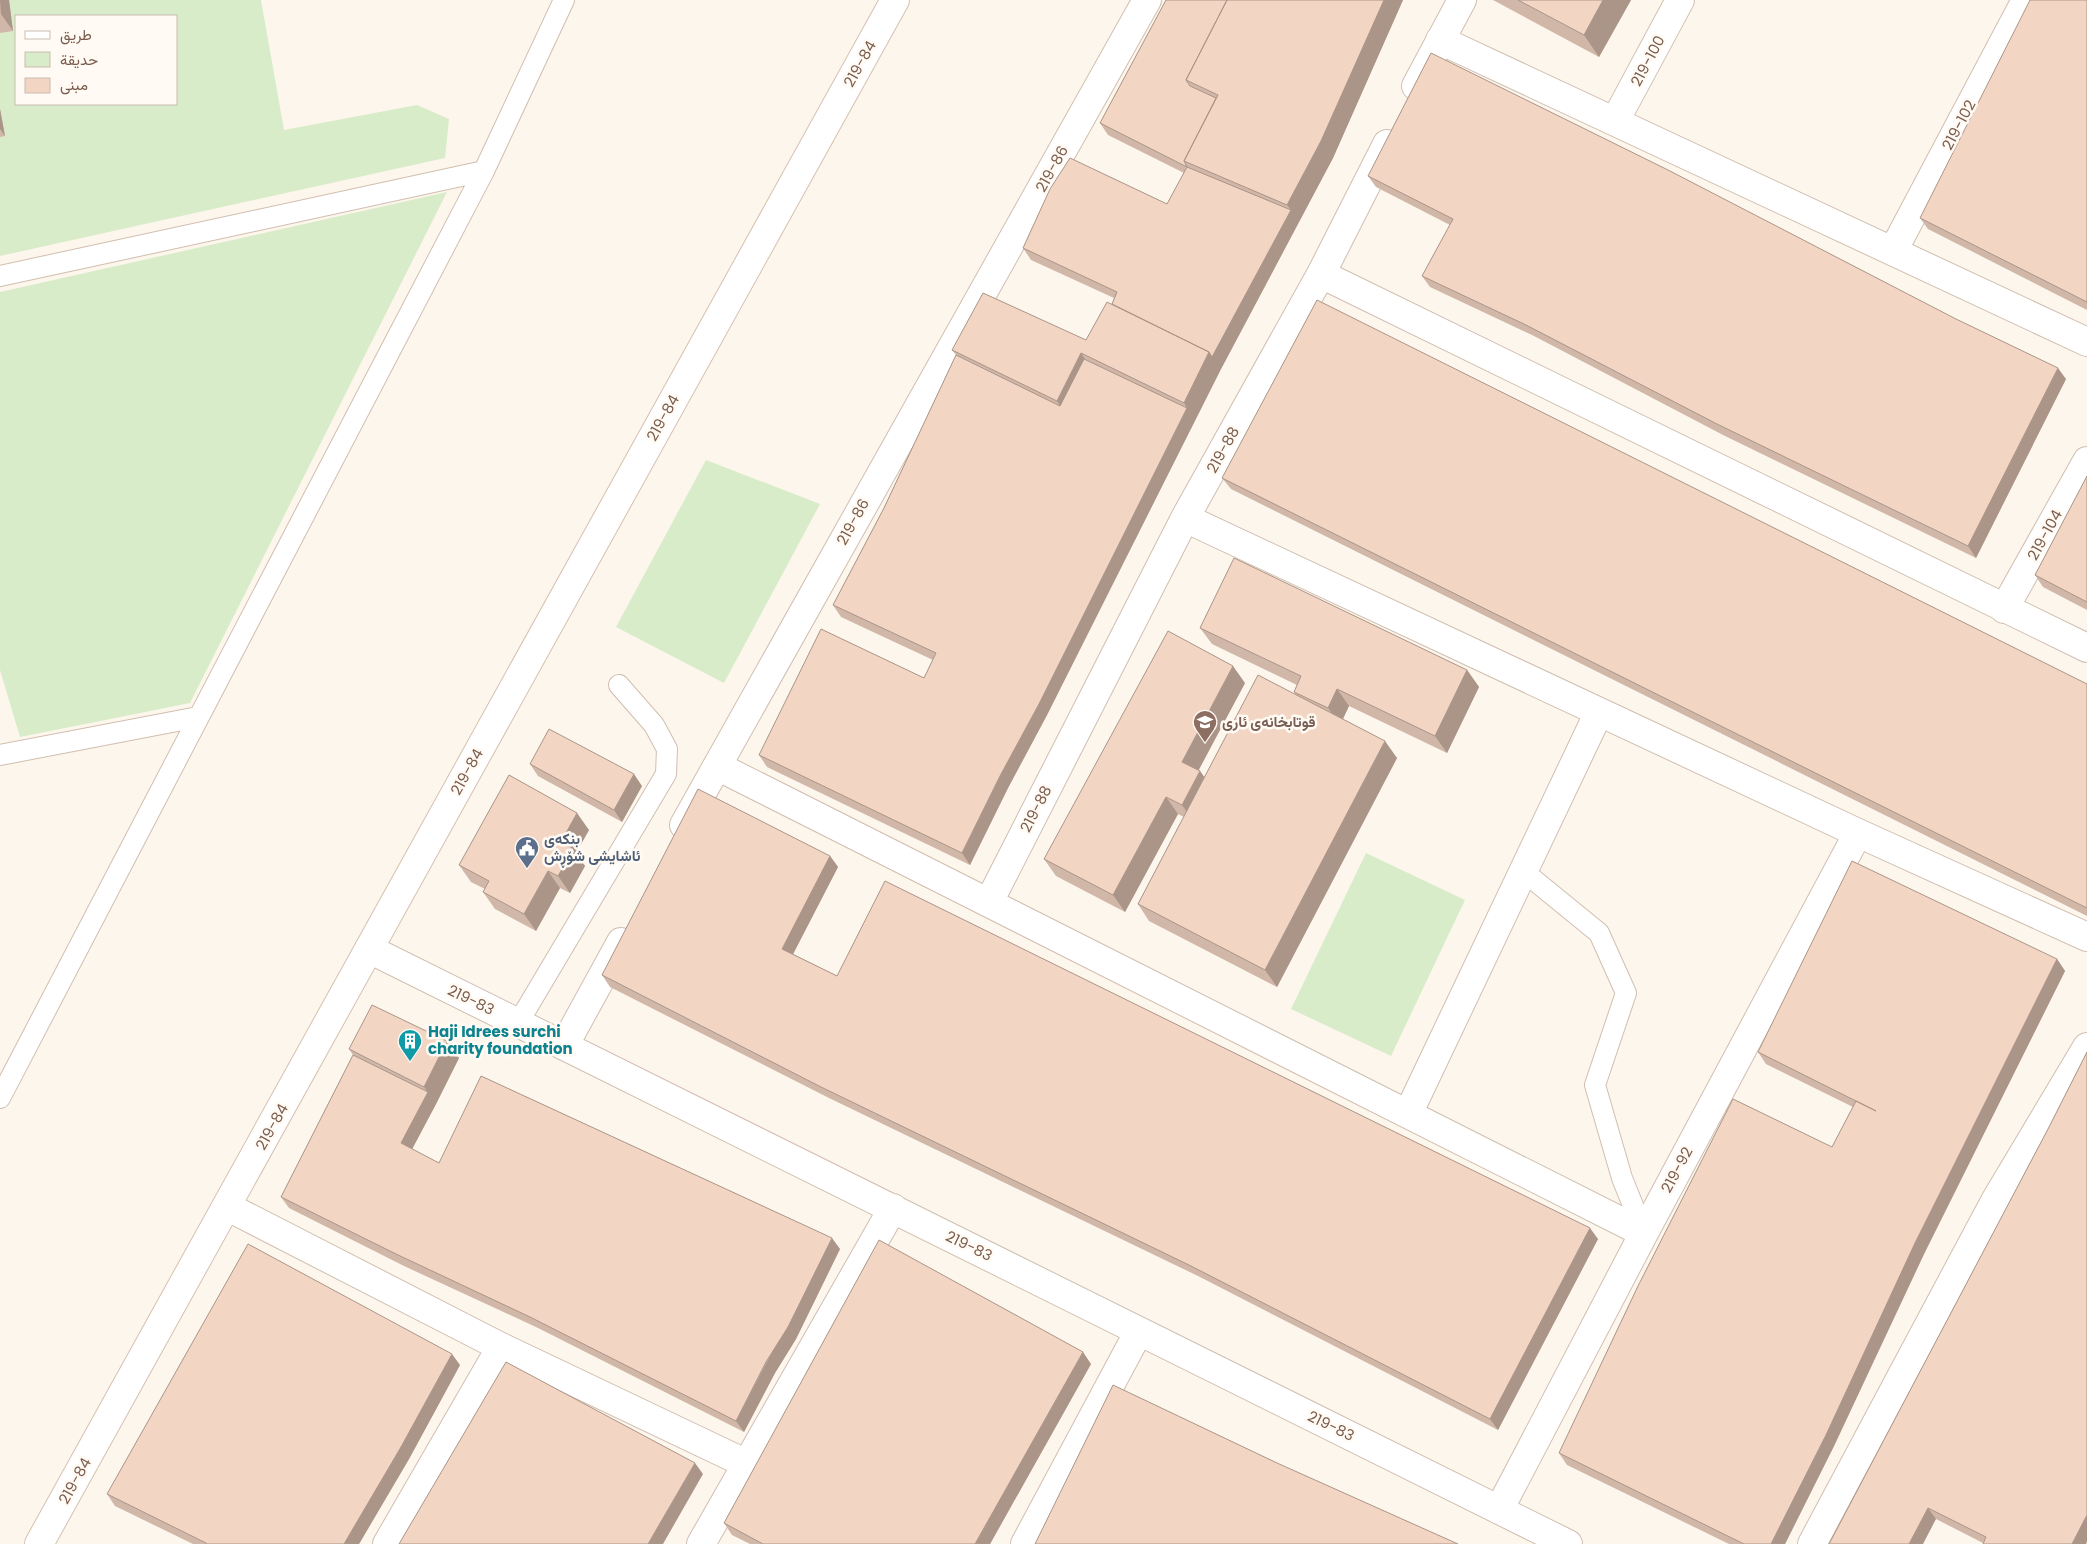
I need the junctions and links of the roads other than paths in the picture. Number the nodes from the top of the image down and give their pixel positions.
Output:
1 (564, 0) edge
2 (895, 0) edge
3 (1147, 0) edge
4 (1462, 0) edge
5 (1680, 0) edge
6 (2026, 0) edge
7 (1440, 40) junction
8 (1616, 121) junction
9 (484, 171) junction
10 (1893, 251) junction
11 (1321, 274) junction
12 (0, 276) edge
13 (2087, 342) edge
14 (2087, 461) edge
15 (1185, 518) junction
16 (2004, 609) junction
17 (2087, 648) edge
18 (619, 685) dead end
19 (1600, 712) junction
20 (198, 717) junction
21 (1, 751) edge
22 (716, 766) junction
23 (1858, 833) junction
24 (674, 844) edge
25 (1523, 871) junction
26 (989, 902) junction
27 (631, 923) edge
28 (2087, 937) edge
29 (369, 949) junction
30 (518, 1023) junction
31 (564, 1046) junction
32 (2087, 1047) edge
33 (0, 1098) edge
34 (1408, 1114) junction
35 (228, 1207) junction
36 (893, 1208) junction
37 (1644, 1232) junction
38 (1139, 1331) junction
39 (501, 1347) junction
40 (746, 1464) junction
41 (1499, 1510) junction
42 (39, 1544) edge
43 (387, 1544) edge
44 (701, 1544) edge
45 (1025, 1544) edge
46 (1568, 1544) edge
47 (1812, 1544) edge

1 - 9 lane
2 - 29 street, 219-84
3 - 22 street, 219-86
4 - 7 street, 219-88
5 - 8 street, 219-100
6 - 10 street, 219-102
7 - 8 street
7 - 11 street, 219-88
8 - 10 street
9 - 12 lane
9 - 20 lane
10 - 13 street
11 - 15 street, 219-88
11 - 16 street
14 - 16 street, 219-104
15 - 19 street
15 - 26 street, 219-88
16 - 17 street
18 - 30 lane
19 - 23 street
19 - 25 street
20 - 21 lane
20 - 33 lane
22 - 24 street, 219-86
22 - 26 street
23 - 28 street
23 - 37 street, 219-92
25 - 34 street
25 - 37 lane
26 - 34 street
27 - 31 street
29 - 30 street, 219-83
29 - 35 street, 219-84
30 - 31 street, 219-83
31 - 36 street, 219-83
32 - 47 street
34 - 37 street
35 - 39 street
35 - 42 street, 219-84
36 - 38 street, 219-83
36 - 40 street
37 - 41 street, 219-92
38 - 41 street, 219-83
38 - 45 street
39 - 40 street
39 - 43 street
40 - 44 street
41 - 46 street, 219-83

